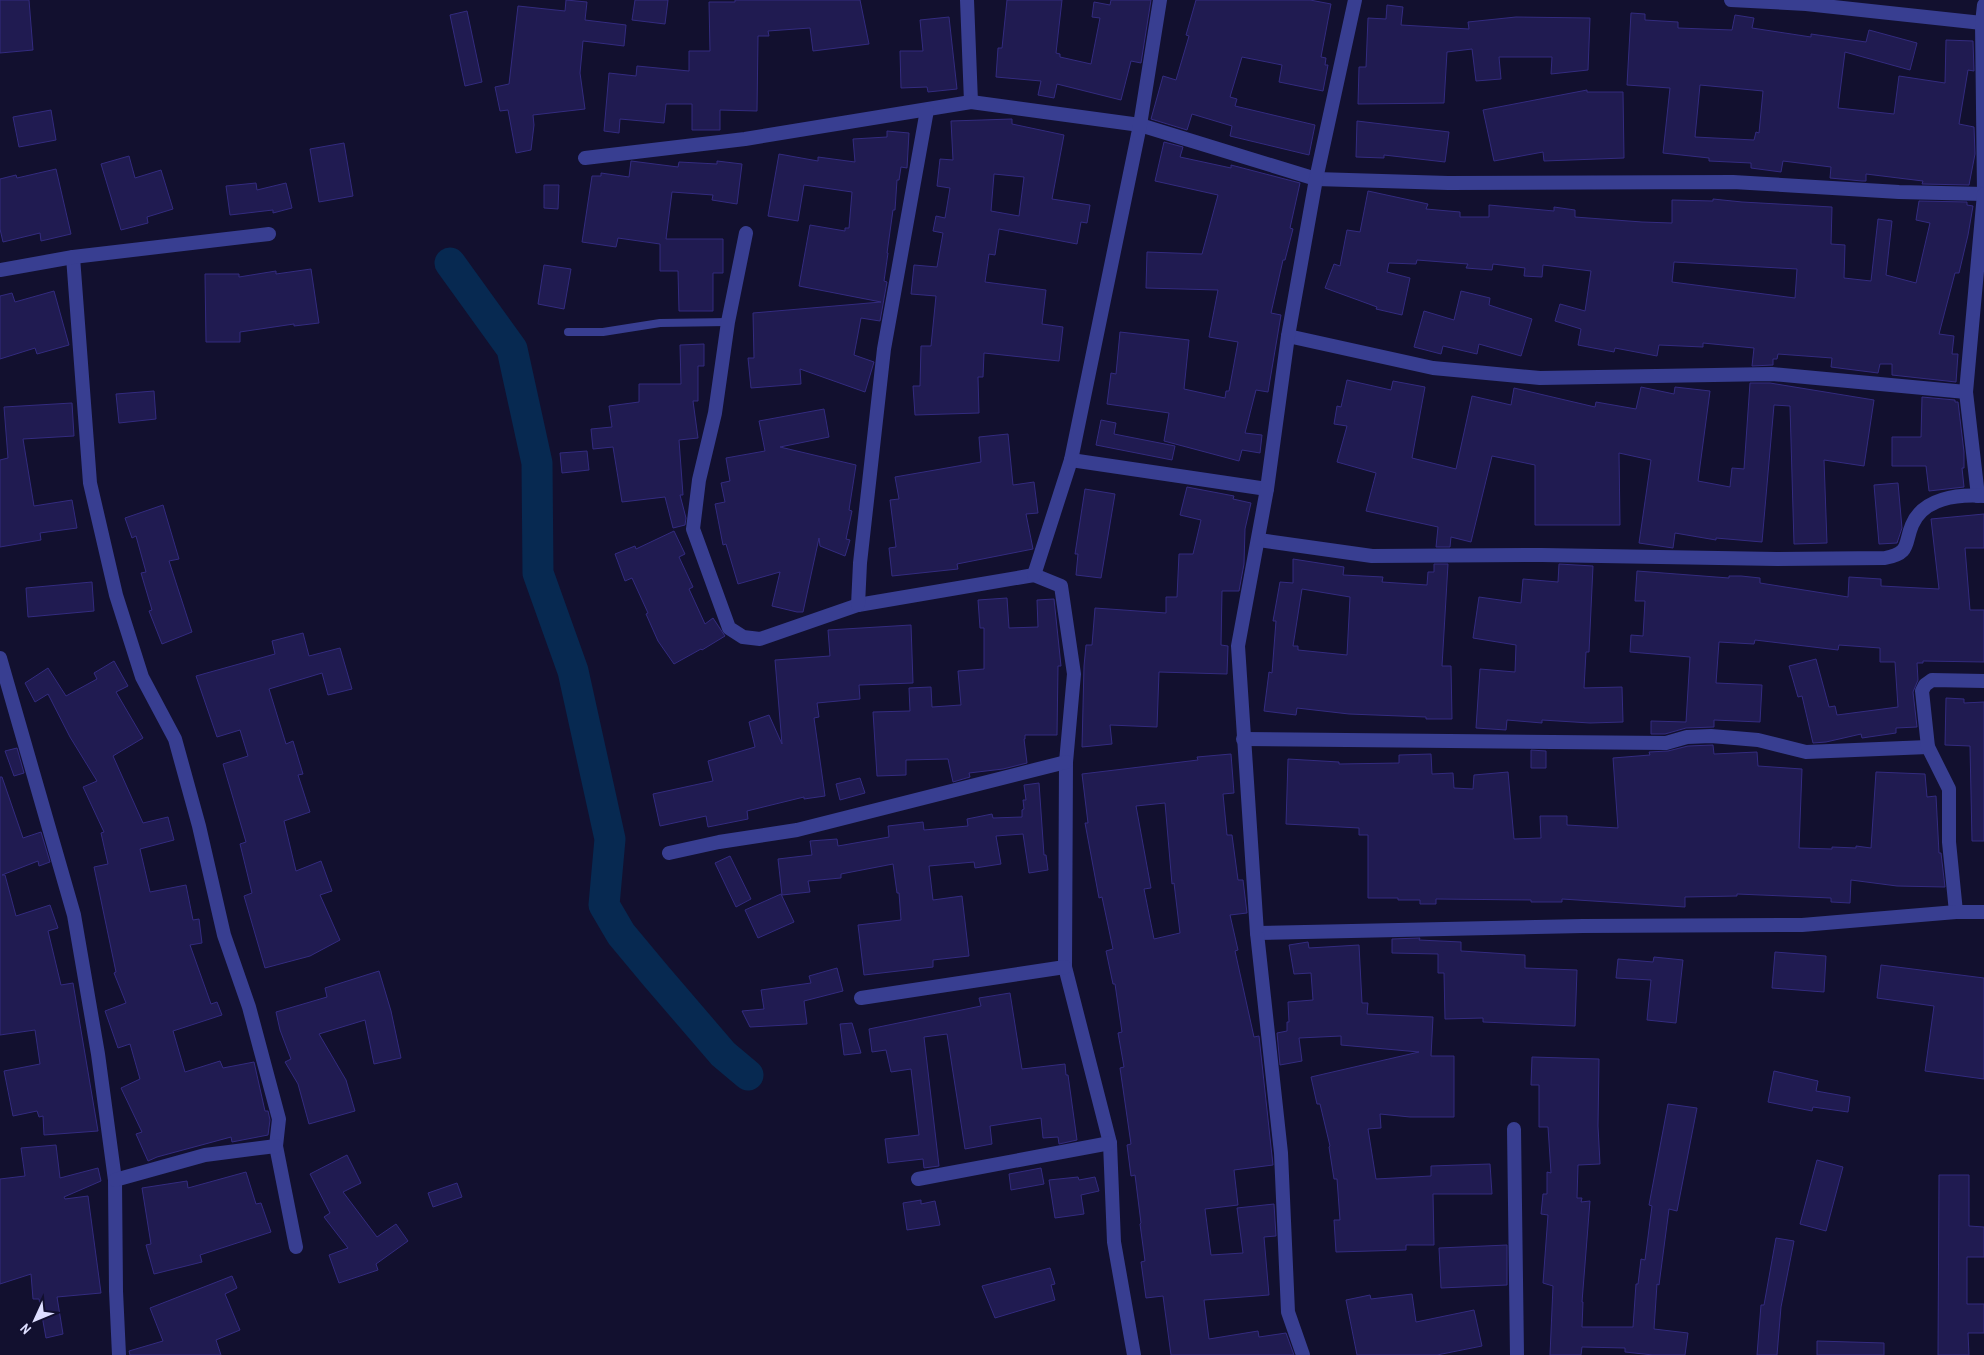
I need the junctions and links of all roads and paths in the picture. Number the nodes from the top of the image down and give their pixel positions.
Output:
1 (967, 0) edge
2 (1160, 0) edge
3 (1356, 0) edge
4 (1731, 0) edge
5 (1984, 5) edge
6 (1982, 23) junction
7 (971, 102) junction
8 (927, 110) junction
9 (1140, 125) junction
10 (585, 158) dead end
11 (1316, 179) junction
12 (1984, 194) edge
13 (746, 233) dead end
14 (269, 234) dead end
15 (73, 257) junction
16 (0, 270) edge
17 (728, 322) junction
18 (568, 332) dead end
19 (1288, 336) junction
20 (1966, 392) junction
21 (1071, 460) junction
22 (1268, 489) junction
23 (1981, 496) edge
24 (1259, 540) junction
25 (1034, 575) junction
26 (858, 605) junction
27 (0, 658) edge
28 (1984, 681) edge
29 (1243, 739) junction
30 (1928, 747) junction
31 (1066, 762) junction
32 (669, 853) dead end
33 (1956, 912) junction
34 (1984, 912) edge
35 (1257, 932) junction
36 (1065, 966) junction
37 (861, 998) dead end
38 (1514, 1129) dead end
39 (1110, 1143) junction
40 (276, 1146) junction
41 (116, 1180) junction
42 (918, 1180) dead end
43 (296, 1247) dead end
44 (119, 1355) edge
45 (1134, 1355) edge
46 (1303, 1355) edge
47 (1517, 1355) edge

1 - 7 street
2 - 9 street
3 - 11 street
4 - 6 street
5 - 6 street
6 - 12 street
7 - 8 street
7 - 9 street
8 - 10 street
8 - 26 street
9 - 11 street
9 - 21 street
11 - 12 street
11 - 19 street
12 - 20 street
13 - 17 street
14 - 15 street
15 - 16 street
15 - 40 street
17 - 18 lane
17 - 26 street
19 - 20 street
19 - 22 street
20 - 23 street
21 - 22 street
21 - 25 street
22 - 24 street
23 - 24 street
24 - 29 street
25 - 26 street
25 - 31 street
27 - 41 street
28 - 30 street
29 - 30 street
29 - 35 street
30 - 33 street
31 - 32 street
31 - 36 street
33 - 34 street
33 - 35 street
35 - 46 street
36 - 37 street
36 - 39 street
38 - 47 street
39 - 42 street
39 - 45 street
40 - 41 street
40 - 43 street
41 - 44 street

